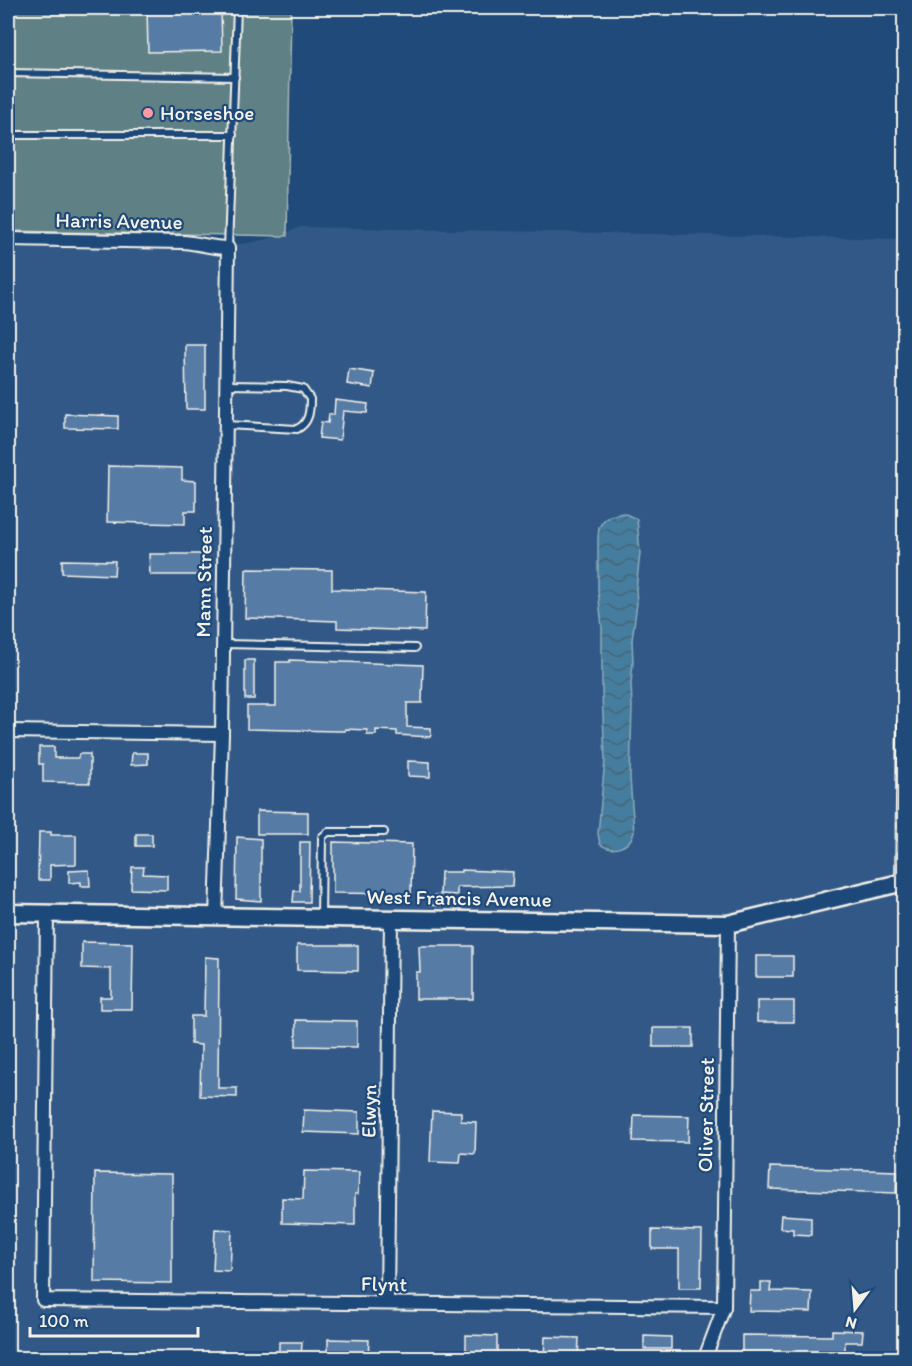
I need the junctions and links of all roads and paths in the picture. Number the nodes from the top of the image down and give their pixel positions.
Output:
1 (237, 8) edge
2 (8, 73) edge
3 (235, 77) junction
4 (8, 135) edge
5 (233, 135) junction
6 (8, 239) edge
7 (228, 248) junction
8 (226, 385) junction
9 (226, 425) junction
10 (223, 644) junction
11 (415, 648) dead end
12 (904, 723) edge
13 (8, 731) edge
14 (188, 734) junction
15 (222, 734) junction
16 (221, 767) junction
17 (384, 832) dead end
18 (903, 882) edge
19 (8, 913) edge
20 (47, 914) junction
21 (216, 917) junction
22 (321, 918) junction
23 (391, 919) junction
24 (728, 924) junction
25 (387, 1303) junction
26 (724, 1306) junction
27 (705, 1359) edge

1 - 3 lane
2 - 3 lane
3 - 5 lane
4 - 5 lane
5 - 7 lane
6 - 7 street, Harris Avenue
7 - 8 street, Mann Street
8 - 9 street, Mann Street
8 - 9 lane
9 - 10 street, Mann Street
10 - 11 lane
10 - 15 street, Mann Street
12 - 18 street
13 - 14 street
14 - 15 street
14 - 16 street
15 - 16 street, Mann Street
16 - 21 street, Mann Street
17 - 22 lane
18 - 24 street, West Francis Avenue
19 - 20 street, West Francis Avenue
20 - 21 street, West Francis Avenue
20 - 25 street, Flynt
21 - 22 street, West Francis Avenue
22 - 23 street, West Francis Avenue
23 - 24 street, West Francis Avenue
23 - 25 street, Elwyn
24 - 26 street, Oliver Street
25 - 26 street, Flynt
26 - 27 street, Oliver Street

